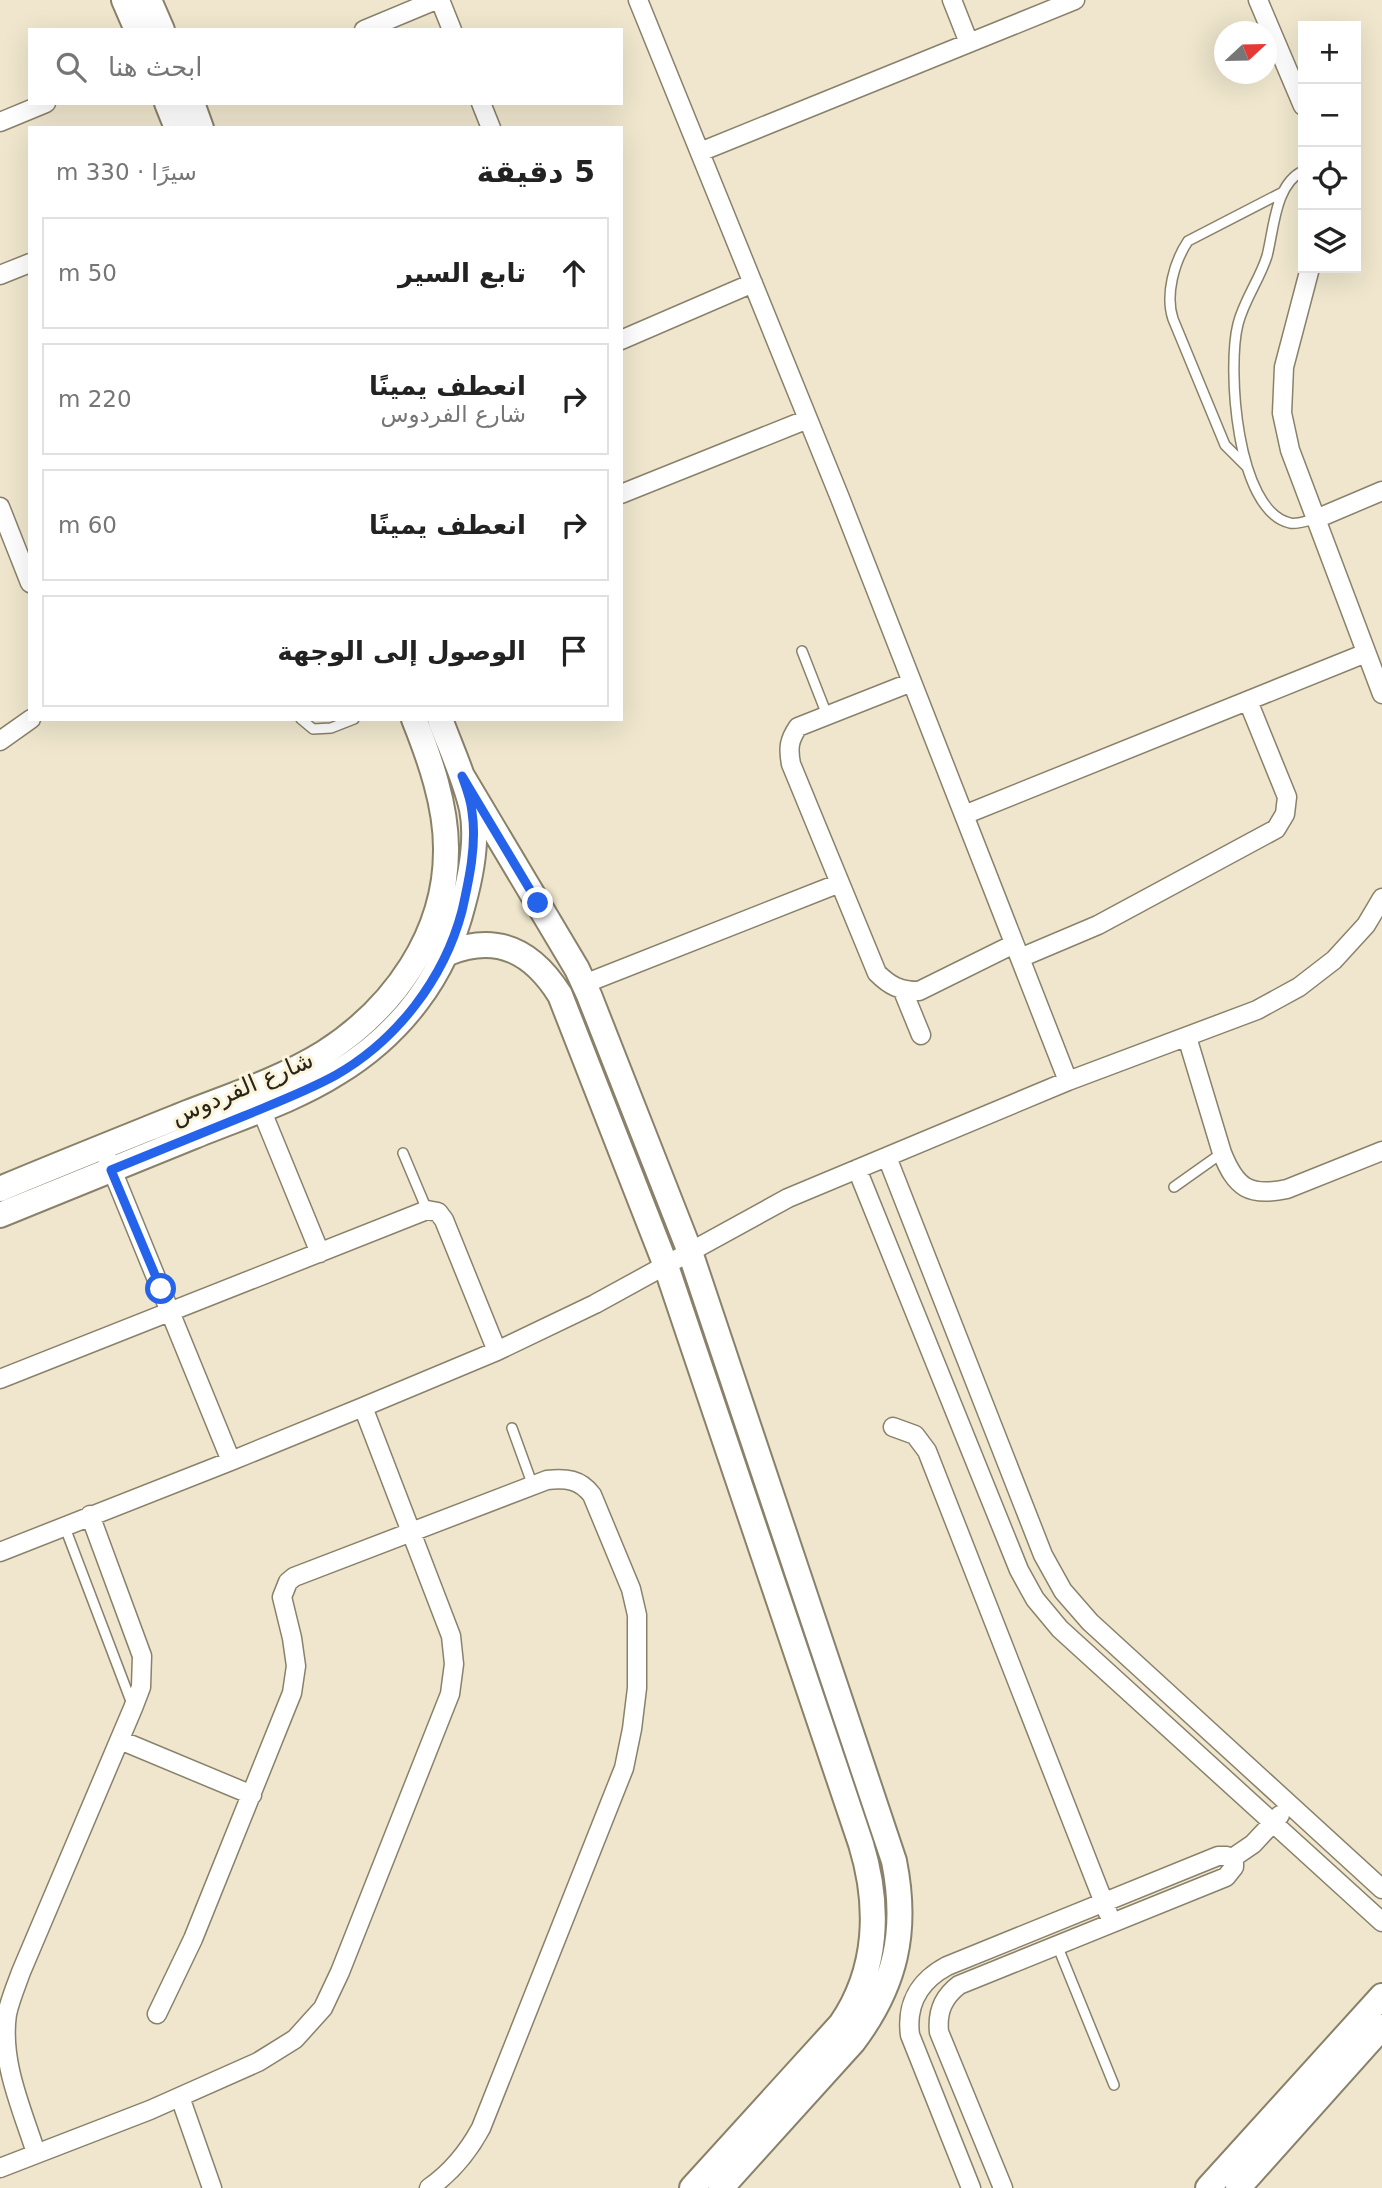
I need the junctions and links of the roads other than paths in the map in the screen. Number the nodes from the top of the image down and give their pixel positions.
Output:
1 (124, 0) edge
2 (149, 0) edge
3 (438, 0) edge
4 (638, 0) edge
5 (952, 0) edge
6 (1075, 0) edge
7 (1258, 0) edge
8 (136, 28) edge
9 (161, 28) edge
10 (369, 28) edge
11 (451, 28) edge
12 (969, 43) junction
13 (1298, 94) edge
14 (41, 105) edge
15 (168, 105) edge
16 (193, 105) edge
17 (482, 105) edge
18 (0, 122) edge
19 (176, 126) edge
20 (200, 126) edge
21 (490, 126) edge
22 (700, 152) junction
23 (1298, 174) edge
24 (1283, 192) junction
25 (28, 264) edge
26 (1309, 273) edge
27 (0, 275) edge
28 (753, 283) junction
29 (623, 339) edge
30 (808, 419) junction
31 (1246, 467) junction
32 (1382, 491) edge
33 (623, 493) edge
34 (0, 508) edge
35 (1316, 519) junction
36 (28, 578) edge
37 (802, 651) dead end
38 (1366, 653) junction
39 (912, 682) junction
40 (1382, 694) edge
41 (1248, 701) junction
42 (827, 715) junction
43 (28, 721) edge
44 (303, 721) edge
45 (349, 721) edge
46 (415, 721) edge
47 (441, 721) edge
48 (0, 741) edge
49 (462, 776) junction
50 (964, 815) junction
51 (841, 883) junction
52 (1382, 898) edge
53 (1017, 951) junction
54 (448, 953) junction
55 (584, 984) junction
56 (903, 991) junction
57 (921, 1035) dead end
58 (1187, 1037) junction
59 (1068, 1082) junction
60 (261, 1108) junction
61 (1382, 1151) edge
62 (403, 1153) dead end
63 (1222, 1153) junction
64 (887, 1157) junction
65 (107, 1158) junction
66 (857, 1169) junction
67 (1174, 1187) dead end
68 (0, 1189) edge
69 (427, 1210) junction
70 (0, 1215) edge
71 (690, 1252) junction
72 (320, 1253) junction
73 (666, 1266) junction
74 (171, 1313) junction
75 (497, 1351) junction
76 (0, 1379) edge
77 (363, 1407) junction
78 (893, 1427) dead end
79 (512, 1428) dead end
80 (231, 1461) junction
81 (533, 1486) junction
82 (90, 1515) junction
83 (64, 1525) junction
84 (412, 1533) junction
85 (0, 1552) edge
86 (133, 1708) junction
87 (120, 1740) junction
88 (252, 1795) junction
89 (1289, 1805) junction
90 (1274, 1822) junction
91 (1231, 1859) junction
92 (1382, 1889) edge
93 (1105, 1903) junction
94 (1382, 1922) edge
95 (1112, 1923) junction
96 (1057, 1945) junction
97 (1382, 1996) edge
98 (157, 2014) dead end
99 (1382, 2027) edge
100 (1114, 2085) dead end
101 (180, 2096) junction
102 (37, 2153) junction
103 (0, 2168) edge
104 (212, 2188) edge
105 (429, 2188) edge
106 (692, 2188) edge
107 (720, 2188) edge
108 (971, 2188) edge
109 (1003, 2188) edge
110 (1208, 2188) edge
111 (1238, 2188) edge

1 - 8 street
2 - 9 street
3 - 10 street
3 - 11 street
4 - 22 street
5 - 12 street
6 - 12 street
7 - 13 street
12 - 22 street
14 - 18 street
15 - 19 street
16 - 20 street
17 - 21 street
22 - 28 street
23 - 24 lane
24 - 31 lane
24 - 31 lane
25 - 27 street
26 - 35 street
28 - 29 street
28 - 30 street
30 - 33 street
30 - 39 street
31 - 35 lane
32 - 35 street
34 - 36 street
35 - 38 street
37 - 42 lane
38 - 40 street
38 - 41 street
39 - 42 street
39 - 50 street
41 - 50 street
41 - 53 street
42 - 51 street
43 - 48 street
44 - 45 lane
46 - 65 street, شارع الفردوس
47 - 49 street, شارع الفردوس
49 - 54 street, شارع الفردوس
49 - 55 street
50 - 53 street
51 - 55 street
51 - 56 street
52 - 58 street
53 - 56 street
53 - 59 street
54 - 60 street, شارع الفردوس
54 - 73 street
55 - 71 street
56 - 57 street
58 - 59 street
58 - 63 street
59 - 64 street
60 - 65 street, شارع الفردوس
60 - 72 street
61 - 63 street
62 - 69 lane
63 - 67 lane
64 - 66 street
64 - 89 street
65 - 68 street, شارع الفردوس
65 - 70 street, شارع الفردوس
65 - 74 street
66 - 71 street
66 - 90 street
69 - 72 street
69 - 75 street
71 - 73 street
71 - 107 street
72 - 74 street
73 - 75 street
73 - 106 street
74 - 76 street
74 - 80 street
75 - 77 street
77 - 80 street
77 - 84 street
78 - 93 street
79 - 81 lane
80 - 82 street
81 - 84 street
81 - 105 street
82 - 83 street
82 - 86 street
83 - 85 street
83 - 86 lane
84 - 88 street
84 - 101 street
86 - 87 street
87 - 88 street
87 - 102 street
88 - 98 street
89 - 90 street
89 - 92 street
90 - 91 street
90 - 94 street
91 - 93 street
91 - 95 street
93 - 95 street
93 - 108 street
95 - 96 street
96 - 100 lane
96 - 109 street
97 - 110 street
99 - 111 street
101 - 102 street
101 - 104 street
102 - 103 street

